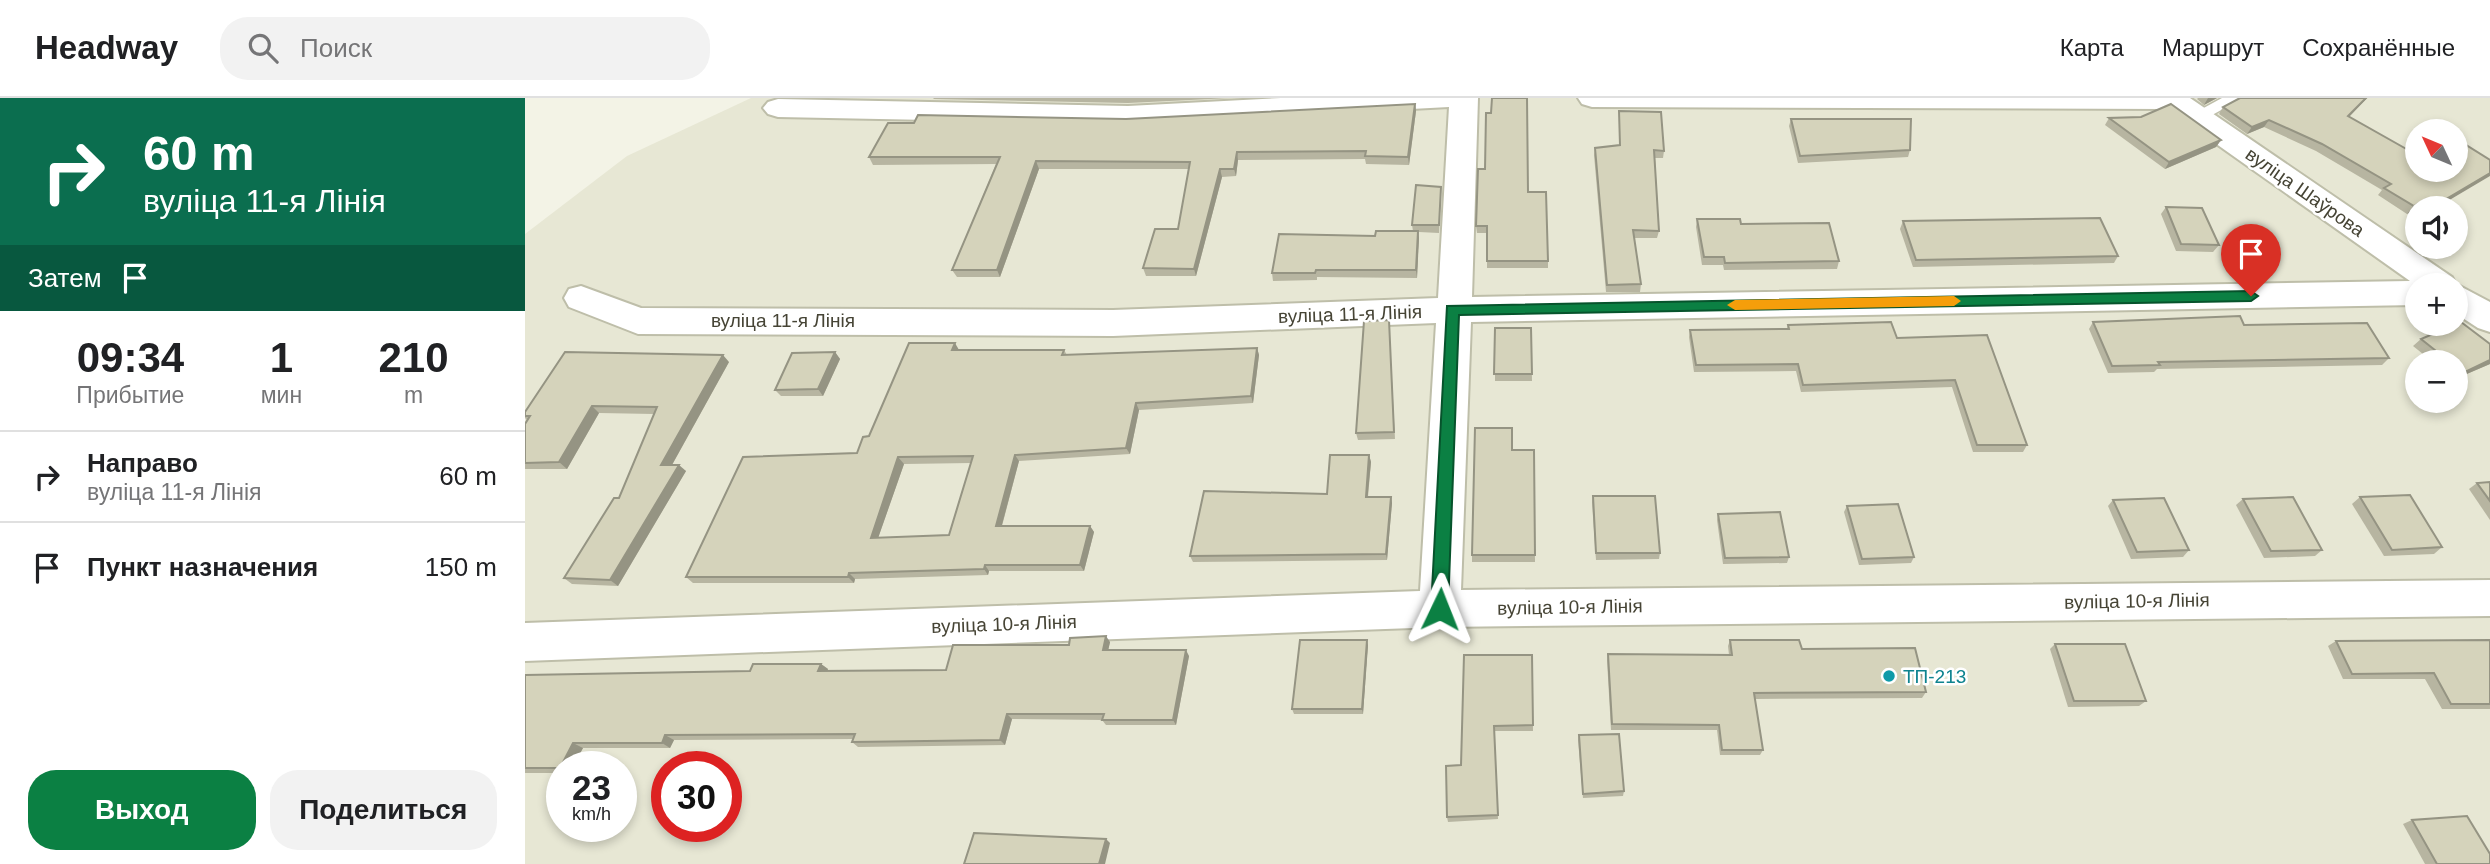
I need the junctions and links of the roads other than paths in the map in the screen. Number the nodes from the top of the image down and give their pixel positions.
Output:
1 (1456, 98) edge
2 (1464, 98) edge
3 (1592, 98) edge
4 (2235, 98) edge
5 (2180, 105) edge
6 (778, 108) dead end
7 (2423, 273) edge
8 (2405, 293) edge
9 (581, 298) dead end
10 (2468, 305) edge
11 (1452, 310) junction
12 (2490, 320) edge
13 (2490, 598) edge
14 (1440, 609) junction
15 (525, 642) edge

1 - 6 street
2 - 11 street
3 - 5 street
4 - 5 lane
5 - 7 street, вуліца Шаўрова
8 - 11 street, вуліца 11-я Лінія
9 - 11 street, вуліца 11-я Лінія
10 - 12 street
11 - 14 street
13 - 14 street, вуліца 10-я Лінія
14 - 15 street, вуліца 10-я Лінія

